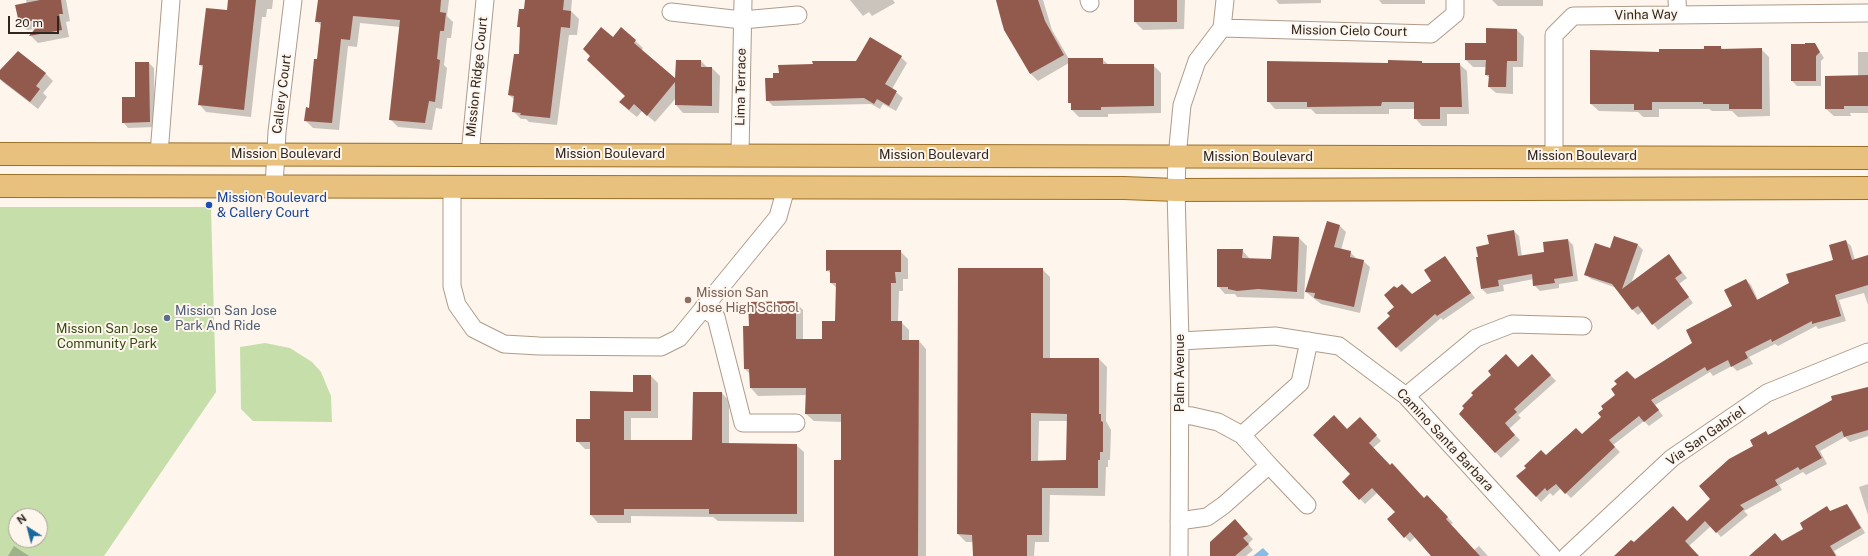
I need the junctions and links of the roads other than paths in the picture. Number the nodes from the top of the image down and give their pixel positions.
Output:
1 (171, 0) edge
2 (293, 0) edge
3 (484, 0) edge
4 (743, 0) edge
5 (1225, 0) edge
6 (1455, 0) edge
7 (1678, 7) edge
8 (671, 12) dead end
9 (1868, 14) edge
10 (798, 15) dead end
11 (742, 20) junction
12 (1222, 28) junction
13 (3, 154) edge
14 (159, 154) junction
15 (190, 154) junction
16 (275, 154) junction
17 (470, 154) junction
18 (740, 154) junction
19 (1554, 156) junction
20 (1177, 157) junction
21 (1868, 158) edge
22 (0, 186) edge
23 (53, 187) junction
24 (274, 187) junction
25 (452, 187) junction
26 (786, 188) junction
27 (1868, 188) edge
28 (1176, 190) junction
29 (703, 308) junction
30 (1583, 326) dead end
31 (1309, 341) junction
32 (1180, 342) junction
33 (1868, 352) edge
34 (1406, 396) junction
35 (1180, 416) junction
36 (796, 423) dead end
37 (1242, 435) junction
38 (1269, 464) junction
39 (1307, 505) dead end
40 (1179, 521) junction
41 (1179, 556) edge
42 (1552, 556) edge
43 (1567, 556) edge

1 - 14 street
2 - 16 street, Callery Court
3 - 17 street, Mission Ridge Court
4 - 11 street, Lima Terrace
5 - 12 street
6 - 12 street, Mission Cielo Court
7 - 9 street, Vinha Way
7 - 19 street, Vinha Way
8 - 11 street
10 - 11 street
11 - 18 street, Lima Terrace
12 - 20 street, Palm Avenue
13 - 14 main road, Mission Boulevard
13 - 23 main road
14 - 15 main road, Mission Boulevard
15 - 16 main road, Mission Boulevard
15 - 23 main road
16 - 17 main road, Mission Boulevard
16 - 24 street, Callery Court
17 - 18 main road, Mission Boulevard
18 - 20 main road, Mission Boulevard
19 - 20 main road, Mission Boulevard
19 - 21 main road, Mission Boulevard
20 - 28 street, Palm Avenue
22 - 23 main road
23 - 24 main road
24 - 25 main road
25 - 26 main road
25 - 29 street
26 - 28 main road
26 - 29 street
27 - 28 main road
28 - 32 street, Palm Avenue
29 - 36 street
30 - 34 street
31 - 32 street, Camino Santa Barbara
31 - 34 street, Camino Santa Barbara
31 - 37 street
32 - 35 street, Palm Avenue
33 - 43 street, Via San Gabriel
34 - 42 street, Camino Santa Barbara
35 - 37 street
35 - 40 street, Palm Avenue
37 - 38 street
38 - 39 street
38 - 40 street
40 - 41 street, Palm Avenue

